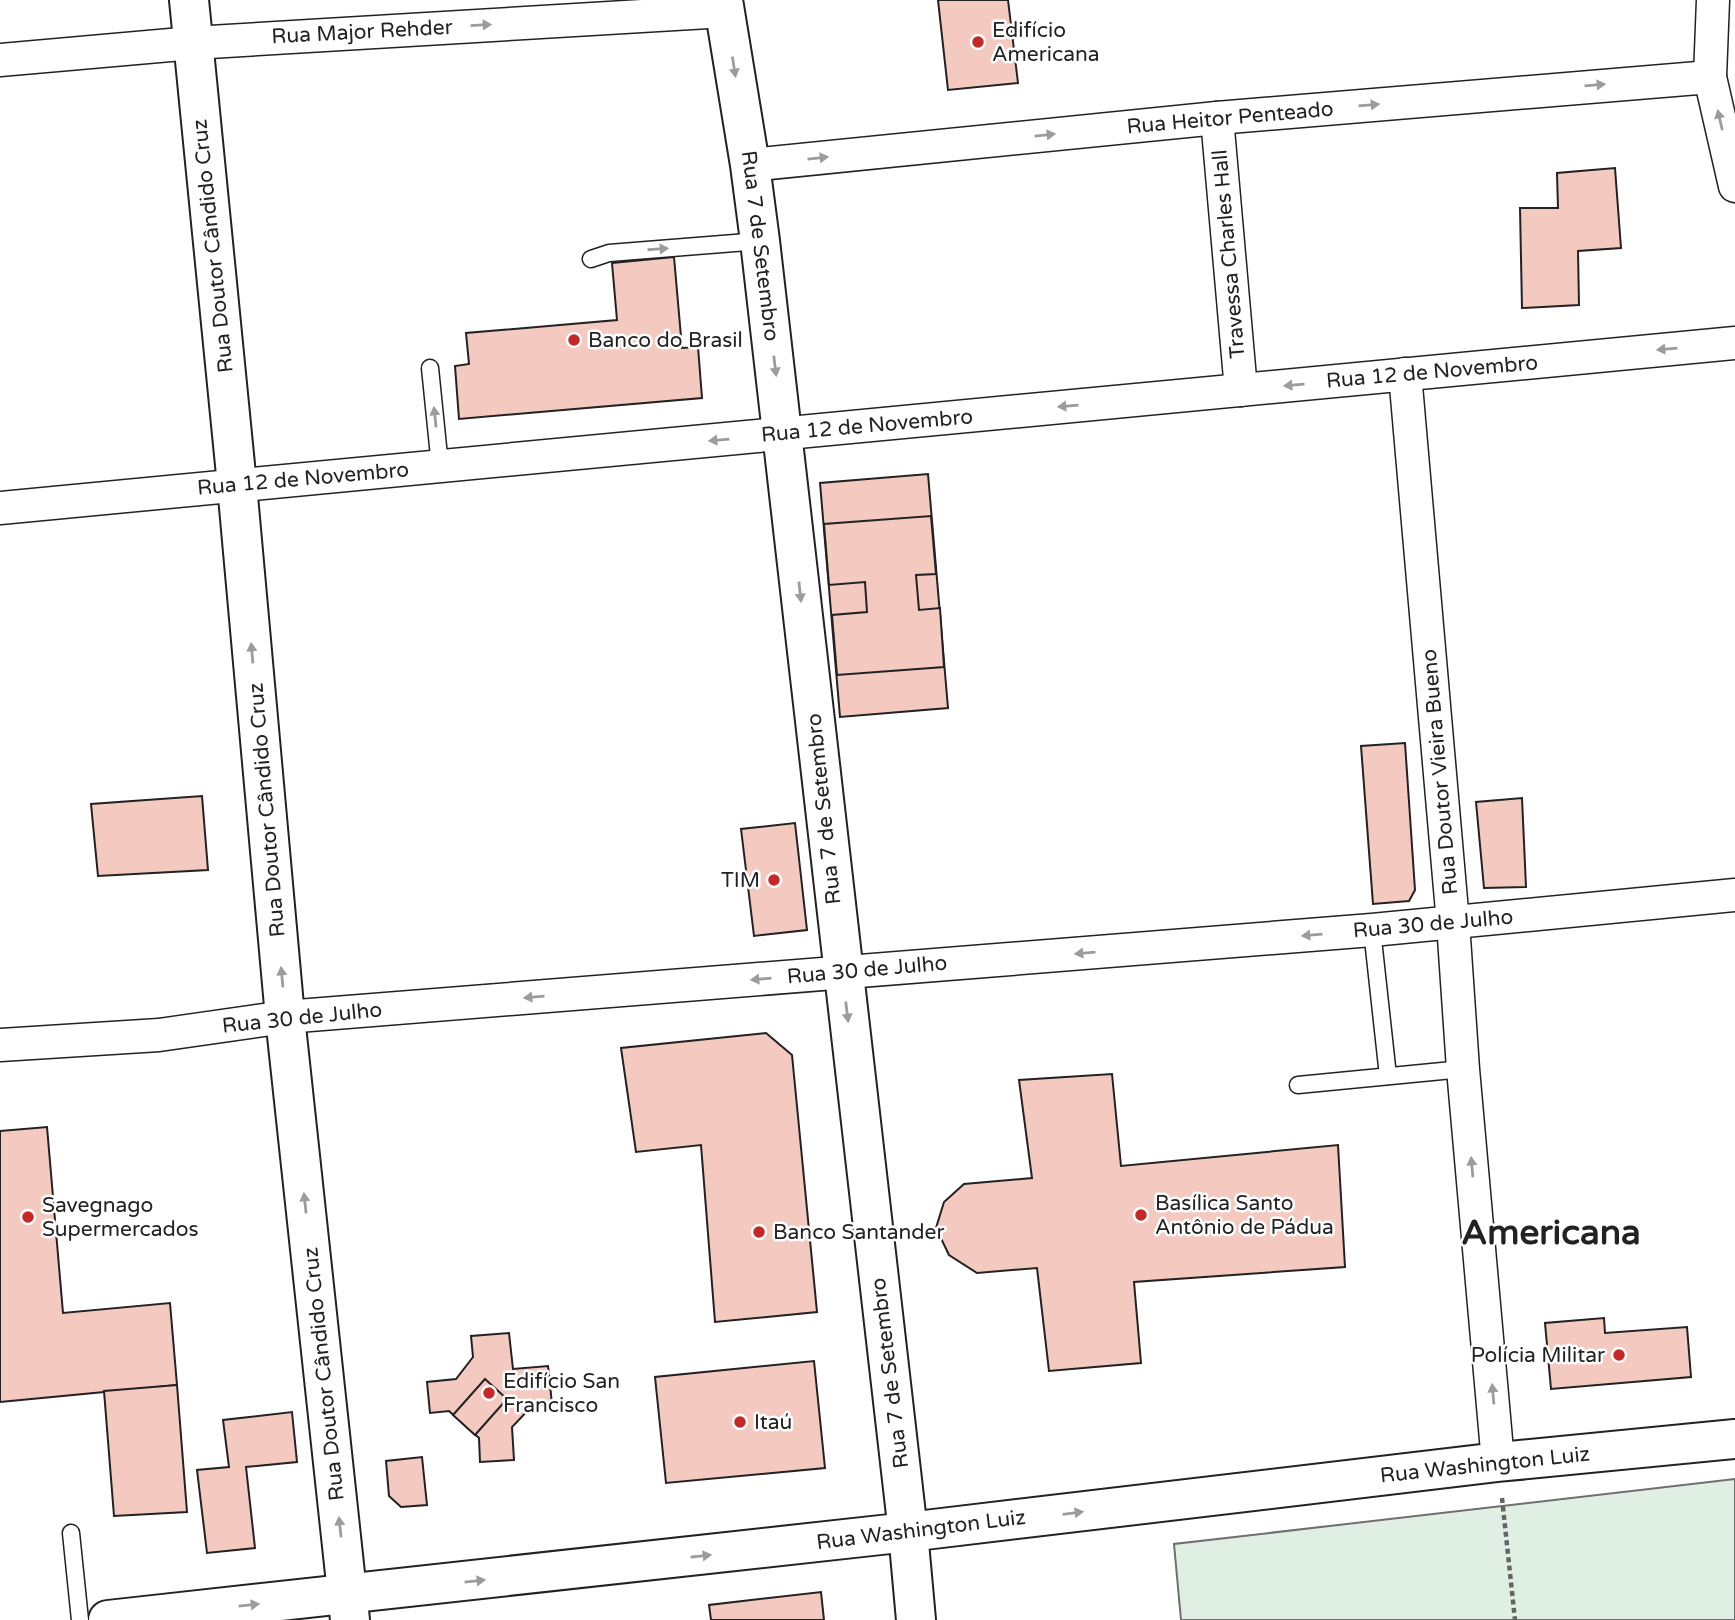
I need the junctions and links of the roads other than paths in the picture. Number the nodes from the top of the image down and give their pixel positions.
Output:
1 (189, 0) edge
2 (724, 5) edge
3 (1720, 7) edge
4 (193, 43) junction
5 (0, 60) edge
6 (1710, 77) junction
7 (1217, 118) junction
8 (750, 165) junction
9 (1735, 186) edge
10 (760, 241) junction
11 (591, 259) dead end
12 (1735, 343) edge
13 (430, 368) dead end
14 (1405, 374) junction
15 (1241, 390) junction
16 (783, 434) junction
17 (440, 466) junction
18 (237, 485) junction
19 (0, 508) edge
20 (1735, 895) edge
21 (1453, 923) junction
22 (1372, 930) junction
23 (842, 972) junction
24 (285, 1017) junction
25 (0, 1045) edge
26 (1463, 1069) junction
27 (1388, 1076) junction
28 (1298, 1086) dead end
29 (1735, 1439) edge
30 (1498, 1462) junction
31 (908, 1532) junction
32 (71, 1533) dead end
33 (349, 1607) edge
34 (80, 1620) edge
35 (108, 1620) edge
36 (916, 1620) edge

1 - 4 main road, Rua Doutor Cândido Cruz
4 -> 2 street, Rua Major Rehder
2 -> 8 main road, Rua 7 de Setembro
3 - 6 street
4 - 5 street, Rua Major Rehder
4 - 18 main road, Rua Doutor Cândido Cruz
7 -> 6 street, Rua Heitor Penteado
9 -> 6 street
8 -> 7 street, Rua Heitor Penteado
7 - 15 street, Travessa Charles Hall
8 - 10 main road, Rua 7 de Setembro
11 -> 10 lane
10 -> 16 main road, Rua 7 de Setembro
12 -> 14 street, Rua 12 de Novembro
17 -> 13 lane
14 -> 15 street, Rua 12 de Novembro
14 - 21 street, Rua Doutor Vieira Bueno
15 -> 16 street, Rua 12 de Novembro
16 -> 17 street, Rua 12 de Novembro
16 -> 23 main road, Rua 7 de Setembro
17 - 18 street, Rua 12 de Novembro
18 - 19 street, Rua 12 de Novembro
24 -> 18 main road, Rua Doutor Cândido Cruz
20 - 21 street, Rua 30 de Julho
21 - 22 street, Rua 30 de Julho
21 - 26 street, Rua Doutor Vieira Bueno
22 -> 23 street, Rua 30 de Julho
22 - 27 lane
23 -> 24 street, Rua 30 de Julho
23 -> 31 main road, Rua 7 de Setembro
24 - 25 street, Rua 30 de Julho
33 -> 24 main road, Rua Doutor Cândido Cruz
26 - 27 lane
30 -> 26 street, Rua Doutor Vieira Bueno
27 - 28 lane
29 - 30 main road, Rua Washington Luiz
31 -> 30 main road, Rua Washington Luiz
33 -> 31 main road, Rua Washington Luiz
31 - 36 main road, Rua 7 de Setembro
32 - 34 lane
35 -> 33 main road, Rua Washington Luiz

